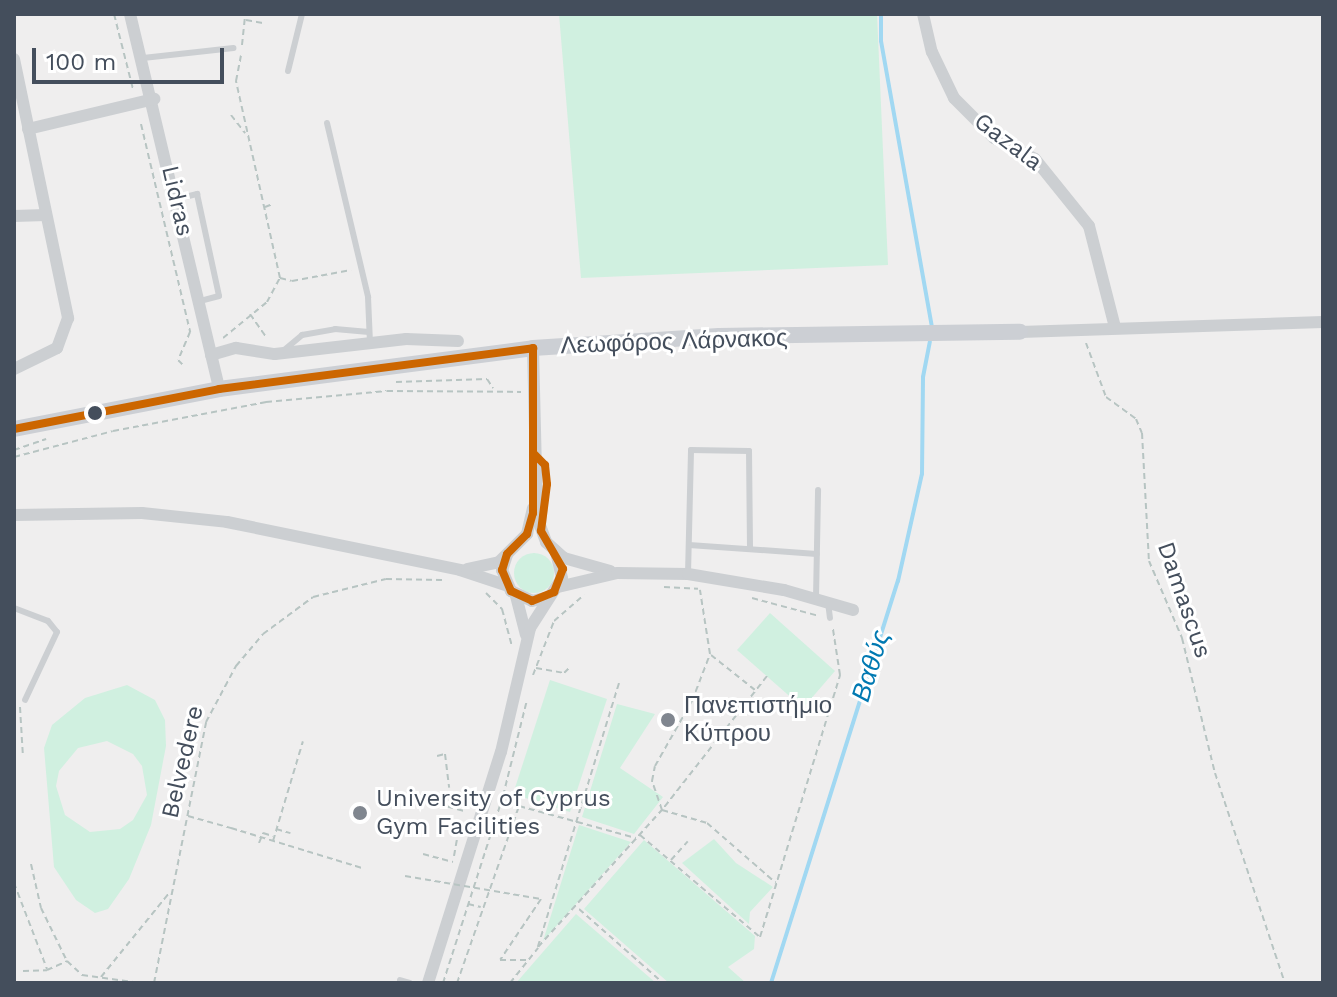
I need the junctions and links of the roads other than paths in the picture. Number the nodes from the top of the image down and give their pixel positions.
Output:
1 (130, 14) edge
2 (302, 14) edge
3 (923, 14) edge
4 (233, 48) dead end
5 (143, 58) junction
6 (14, 59) edge
7 (288, 71) dead end
8 (154, 99) junction
9 (327, 123) dead end
10 (28, 129) junction
11 (177, 199) junction
12 (46, 215) junction
13 (14, 216) edge
14 (200, 301) junction
15 (1323, 322) edge
16 (1115, 327) junction
17 (1020, 332) joint
18 (369, 338) junction
19 (458, 341) dead end
20 (533, 348) junction
21 (211, 352) junction
22 (14, 369) edge
23 (219, 389) junction
24 (14, 429) edge
25 (534, 454) junction
26 (818, 490) dead end
27 (535, 494) junction
28 (14, 515) edge
29 (541, 531) junction
30 (689, 545) junction
31 (552, 548) junction
32 (750, 549) junction
33 (511, 550) junction
34 (817, 554) junction
35 (454, 569) junction
36 (625, 573) junction
37 (688, 574) junction
38 (511, 591) junction
39 (553, 592) junction
40 (822, 600) junction
41 (14, 608) edge
42 (853, 610) dead end
43 (830, 618) road end
44 (519, 653) junction
45 (25, 700) dead end
46 (400, 980) dead end
47 (410, 983) edge
48 (428, 983) edge

1 - 5 street, Lidras
2 - 7 lane
3 - 16 street, Gazala
4 - 5 lane
5 - 8 street, Lidras
6 - 10 street
8 - 10 street
8 - 11 street, Lidras
9 - 18 lane
10 - 12 street
11 - 14 street, Lidras
11 - 14 lane
12 - 13 street
12 - 22 street
14 - 21 street, Lidras
15 - 16 street
16 - 17 street, Λεωφόρος Λάρνακος
17 - 20 main road, Λεωφόρος Λάρνακος
18 - 19 street
18 - 21 street
20 - 23 main road, Λεωφόρος Λάρνακος
20 - 25 street
21 - 23 street, Lidras
23 - 24 main road, Λεωφόρος Λάρνακος
25 - 27 street
25 - 29 lane
26 - 34 lane
27 - 29 street
27 - 33 street
28 - 35 street
29 - 31 street
30 - 32 lane
30 - 32 lane
30 - 37 lane
31 - 33 street
31 - 36 street
31 - 39 street
32 - 34 lane
33 - 35 street
33 - 38 street
34 - 40 lane
35 - 38 street
36 - 37 street
36 - 39 street
37 - 40 street
38 - 39 street
38 - 44 street
39 - 44 street
40 - 42 street
40 - 43 lane
41 - 45 lane
44 - 48 street
46 - 47 lane

